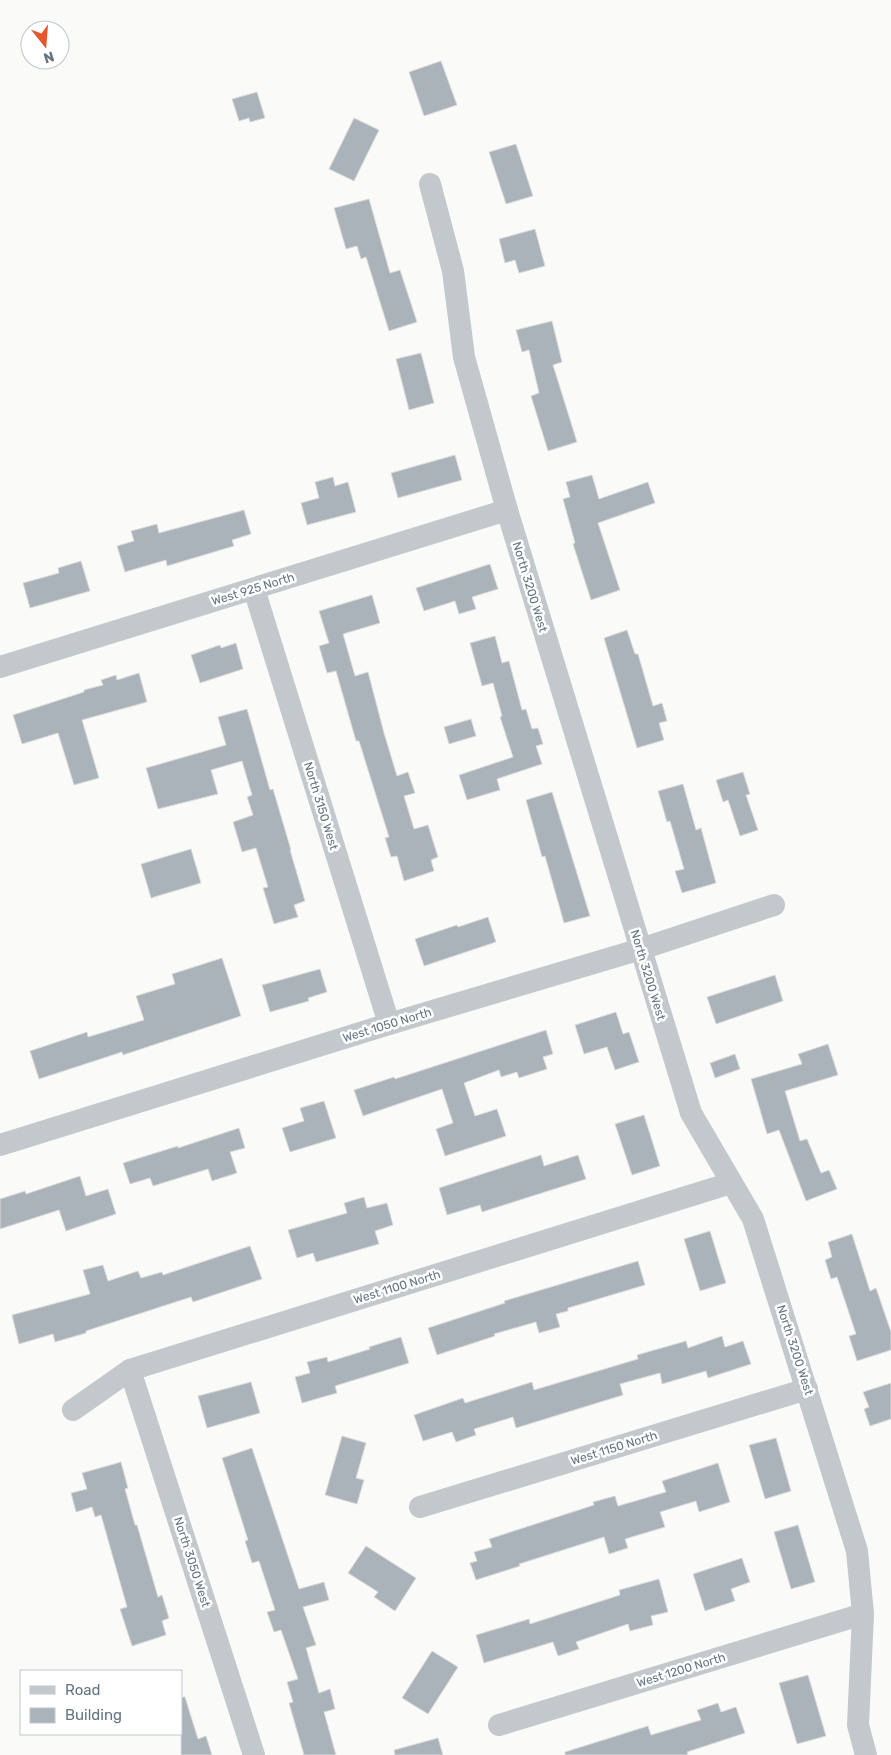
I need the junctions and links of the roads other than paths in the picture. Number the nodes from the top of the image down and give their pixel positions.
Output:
1 (430, 184) dead end
2 (506, 510) junction
3 (254, 589) junction
4 (0, 667) edge
5 (774, 905) dead end
6 (641, 949) junction
7 (389, 1024) junction
8 (0, 1145) edge
9 (731, 1183) junction
10 (130, 1370) junction
11 (807, 1389) junction
12 (73, 1410) dead end
13 (420, 1507) dead end
14 (863, 1614) junction
15 (499, 1726) dead end
16 (254, 1755) edge
17 (866, 1755) edge

1 - 2 street, North 3200 West
2 - 3 street, West 925 North
2 - 6 street, North 3200 West
3 - 4 street, West 925 North
3 - 7 street, North 3150 West
5 - 6 street, West 1050 North
6 - 7 street, West 1050 North
6 - 9 street, North 3200 West
7 - 8 street, West 1050 North
9 - 10 street, West 1100 North
9 - 11 street, North 3200 West
10 - 12 street, West 1100 North
10 - 16 street, North 3050 West
11 - 13 street, West 1150 North
11 - 14 street, North 3200 West
14 - 15 street, West 1200 North
14 - 17 street, North 3200 West

